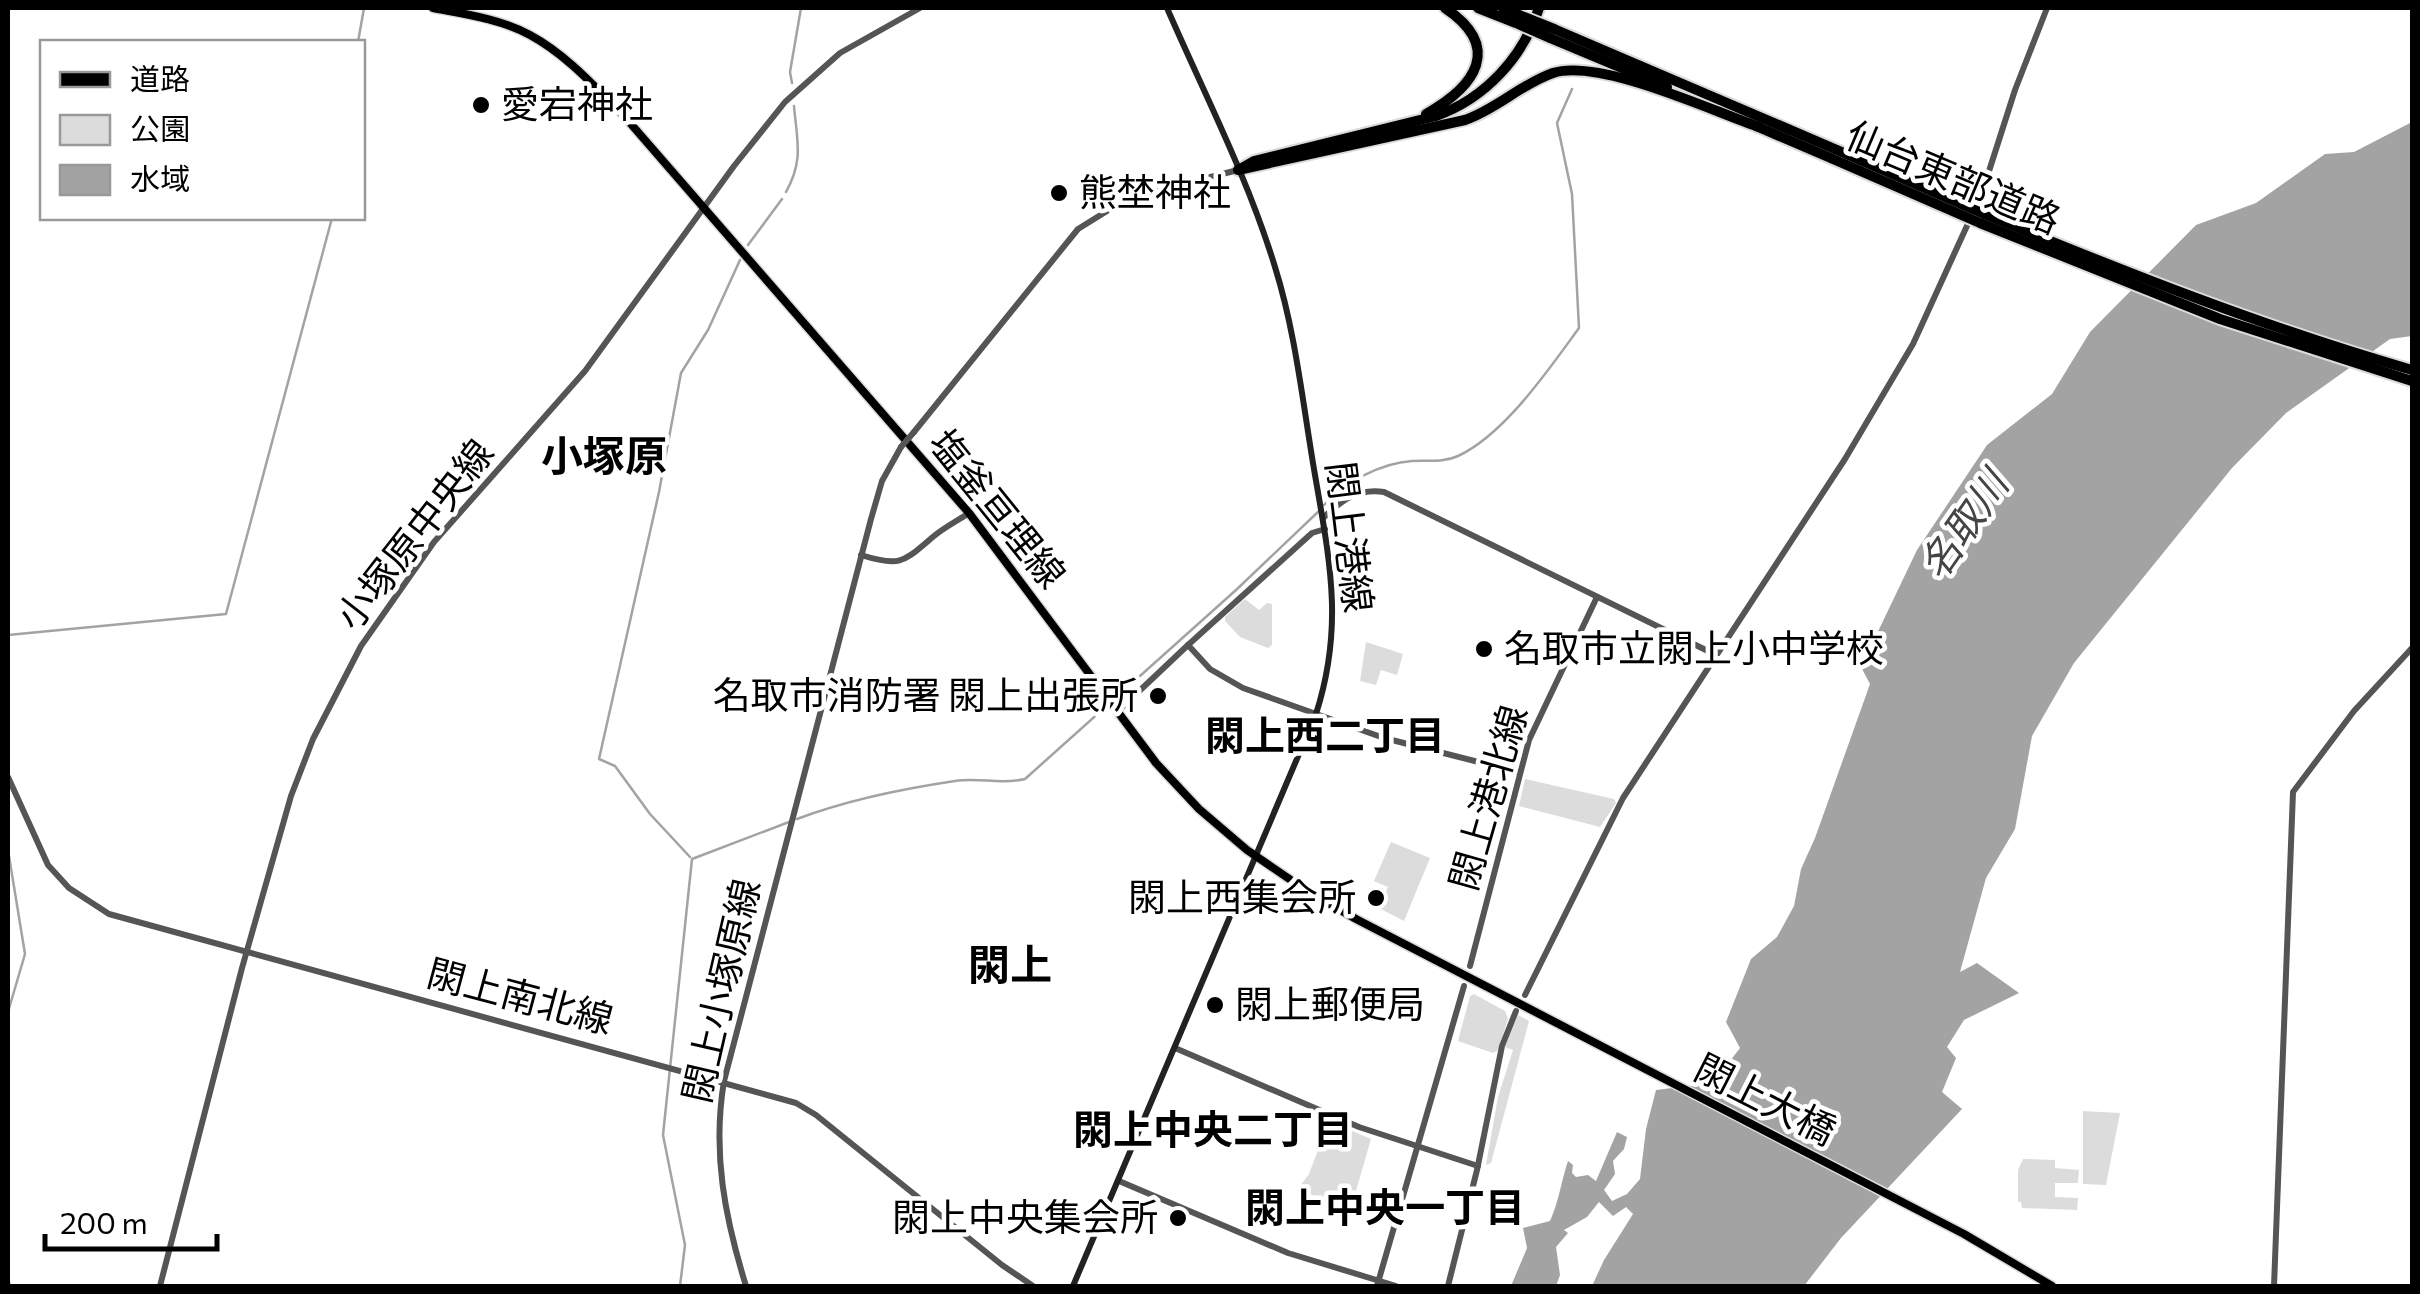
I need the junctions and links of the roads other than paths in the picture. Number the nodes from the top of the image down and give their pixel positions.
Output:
1 (432, 8) edge
2 (920, 8) edge
3 (1167, 8) edge
4 (1445, 8) edge
5 (1478, 8) edge
6 (1503, 8) edge
7 (1542, 8) edge
8 (2047, 8) edge
9 (1518, 14) edge
10 (1553, 31) junction
11 (1413, 126) junction
12 (1759, 127) junction
13 (1835, 155) junction
14 (1238, 170) junction
15 (705, 207) junction
16 (2096, 266) junction
17 (2412, 370) edge
18 (2412, 381) edge
19 (1322, 512) junction
20 (969, 513) junction
21 (1325, 529) junction
22 (861, 555) junction
23 (1597, 596) junction
24 (1188, 645) junction
25 (2412, 648) edge
26 (1716, 655) junction
27 (1112, 707) junction
28 (1316, 714) junction
29 (1518, 772) junction
30 (8, 777) edge
31 (1257, 858) junction
32 (247, 952) junction
33 (1470, 966) dead end
34 (1464, 986) dead end
35 (1525, 995) dead end
36 (1516, 1011) dead end
37 (1546, 1017) joint
38 (1175, 1048) junction
39 (724, 1081) junction
40 (1418, 1148) junction
41 (1478, 1166) junction
42 (1119, 1181) junction
43 (1378, 1284) edge
44 (160, 1286) edge
45 (746, 1286) edge
46 (1033, 1286) edge
47 (1072, 1286) edge
48 (1396, 1286) edge
49 (1448, 1286) edge
50 (2052, 1286) edge
51 (2274, 1286) edge

1 - 15 main road, 塩釜亘理線
2 - 15 street, 小塚原中央線
3 - 14 main road, 閖上港線
4 - 11 highway
5 - 9 highway, 仙台東部道路
6 - 9 highway, 仙台東部道路
7 - 11 highway
8 - 26 street
9 - 10 highway, 仙台東部道路, bridge
10 - 12 highway, 仙台東部道路
10 - 13 highway, 仙台東部道路
11 - 12 highway
11 - 14 highway
12 - 13 highway, 仙台東部道路
13 - 16 highway, 仙台東部道路, bridge
14 - 19 main road, 閖上港線
14 - 22 street, bridge
15 - 20 main road, 塩釜亘理線
15 - 32 street, 小塚原中央線
16 - 17 highway, 仙台東部道路
16 - 18 highway, 仙台東部道路
19 - 21 main road, 閖上港線
19 - 23 street
20 - 22 street
20 - 27 main road, 塩釜亘理線
21 - 24 street
21 - 28 main road, 閖上港線
22 - 39 street, 閖上小塚原線
23 - 26 street
23 - 29 street, 閖上港北線
24 - 27 street
24 - 28 street
25 - 51 street
26 - 35 street
27 - 31 main road, 塩釜亘理線
28 - 29 street
28 - 31 main road, 閖上港線
29 - 33 street, 閖上港北線
30 - 32 street, 閖上南北線
31 - 37 main road, 塩釜亘理線
31 - 38 main road, 閖上港線
32 - 39 street, 閖上南北線
32 - 44 street, 小塚原中央線
34 - 40 street
36 - 41 street
37 - 50 main road, 閖上大橋
38 - 40 street
38 - 42 main road, 閖上港線
39 - 45 street, 閖上小塚原線
39 - 46 street, 閖上南北線
40 - 41 street
40 - 43 street
41 - 49 street
42 - 43 street
42 - 47 main road, 閖上港線
43 - 48 street

